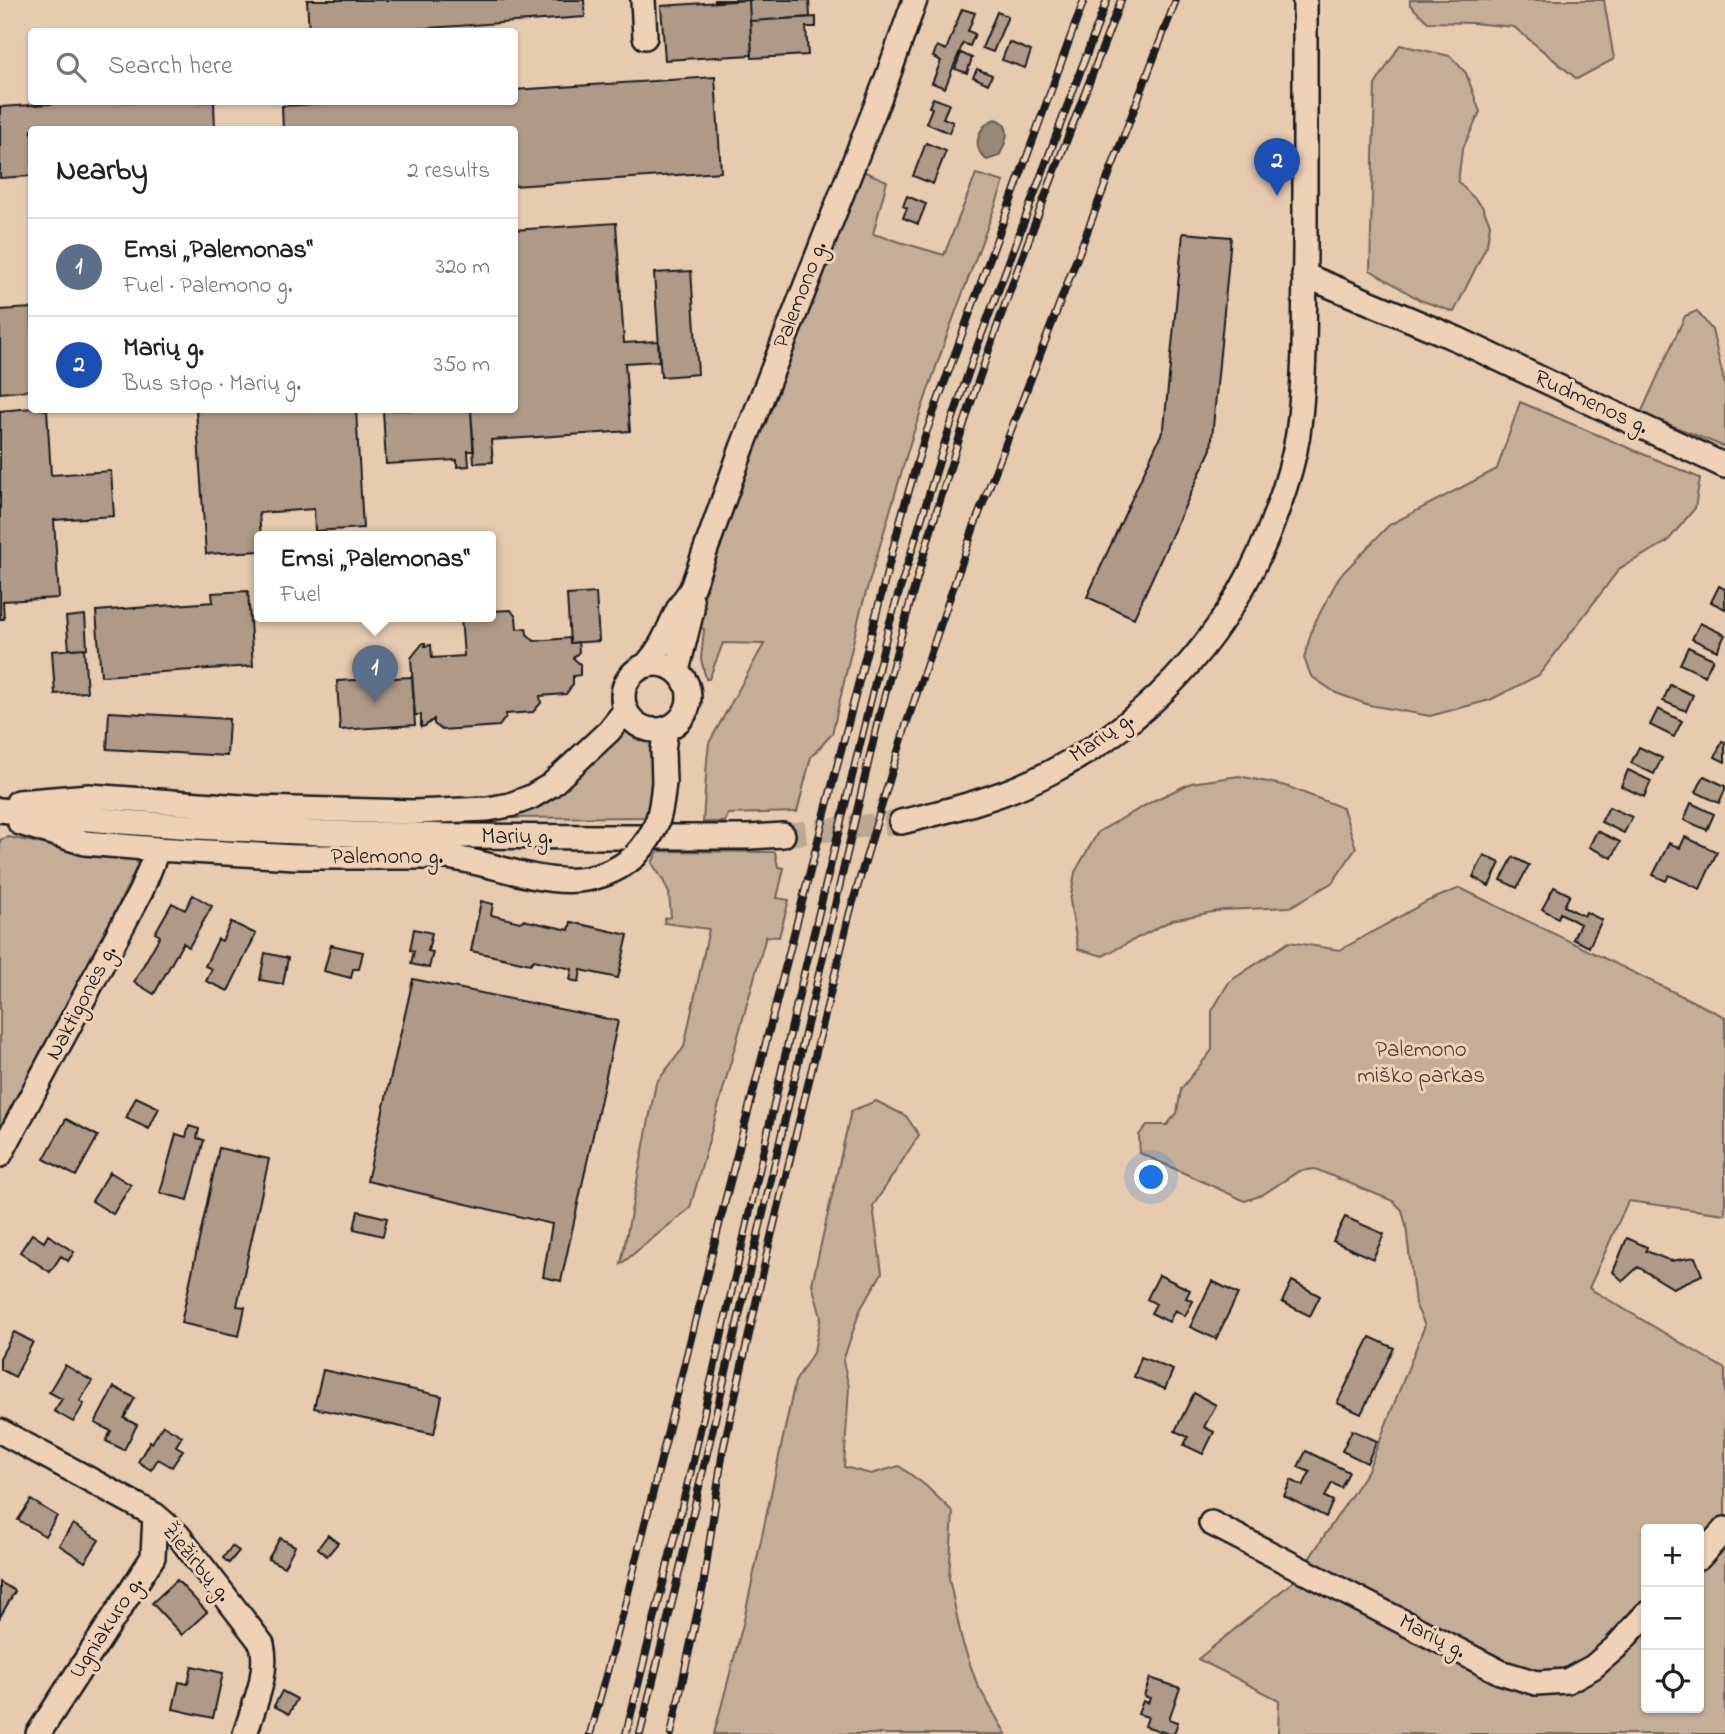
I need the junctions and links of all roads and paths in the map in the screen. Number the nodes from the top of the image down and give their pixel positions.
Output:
1 (643, 0) edge
2 (915, 0) edge
3 (1305, 0) edge
4 (645, 37) dead end
5 (1304, 275) junction
6 (1725, 466) edge
7 (691, 591) junction
8 (647, 664) junction
9 (677, 671) junction
10 (625, 711) junction
11 (666, 729) junction
12 (0, 803) edge
13 (0, 810) edge
14 (0, 817) edge
15 (901, 822) tunnel mouth
16 (783, 835) tunnel mouth
17 (157, 849) junction
18 (0, 1155) edge
19 (0, 1431) edge
20 (155, 1515) junction
21 (1211, 1523) dead end
22 (1725, 1529) edge
23 (1704, 1552) edge
24 (1641, 1619) edge
25 (38, 1734) edge
26 (245, 1734) edge

1 - 4 street
2 - 7 street, Palemono g.
3 - 5 street, Marių g.
5 - 6 street, Rudmenos g.
5 - 15 street, Marių g.
7 - 8 street, Palemono g.
7 - 9 street, Palemono g.
8 - 9 street
8 - 10 street, Palemono g.
9 - 11 street
10 - 11 street
10 - 12 street, Palemono g.
11 - 17 street, Palemono g., bridge
13 - 16 street, Marių g.
14 - 17 street, Palemono g.
17 - 18 street, Naktigonės g.
19 - 20 street, Žiežirbų g.
20 - 25 street, Ugniakuro g.
20 - 26 street, Žiežirbų g.
21 - 24 street, Marių g.
22 - 23 street

